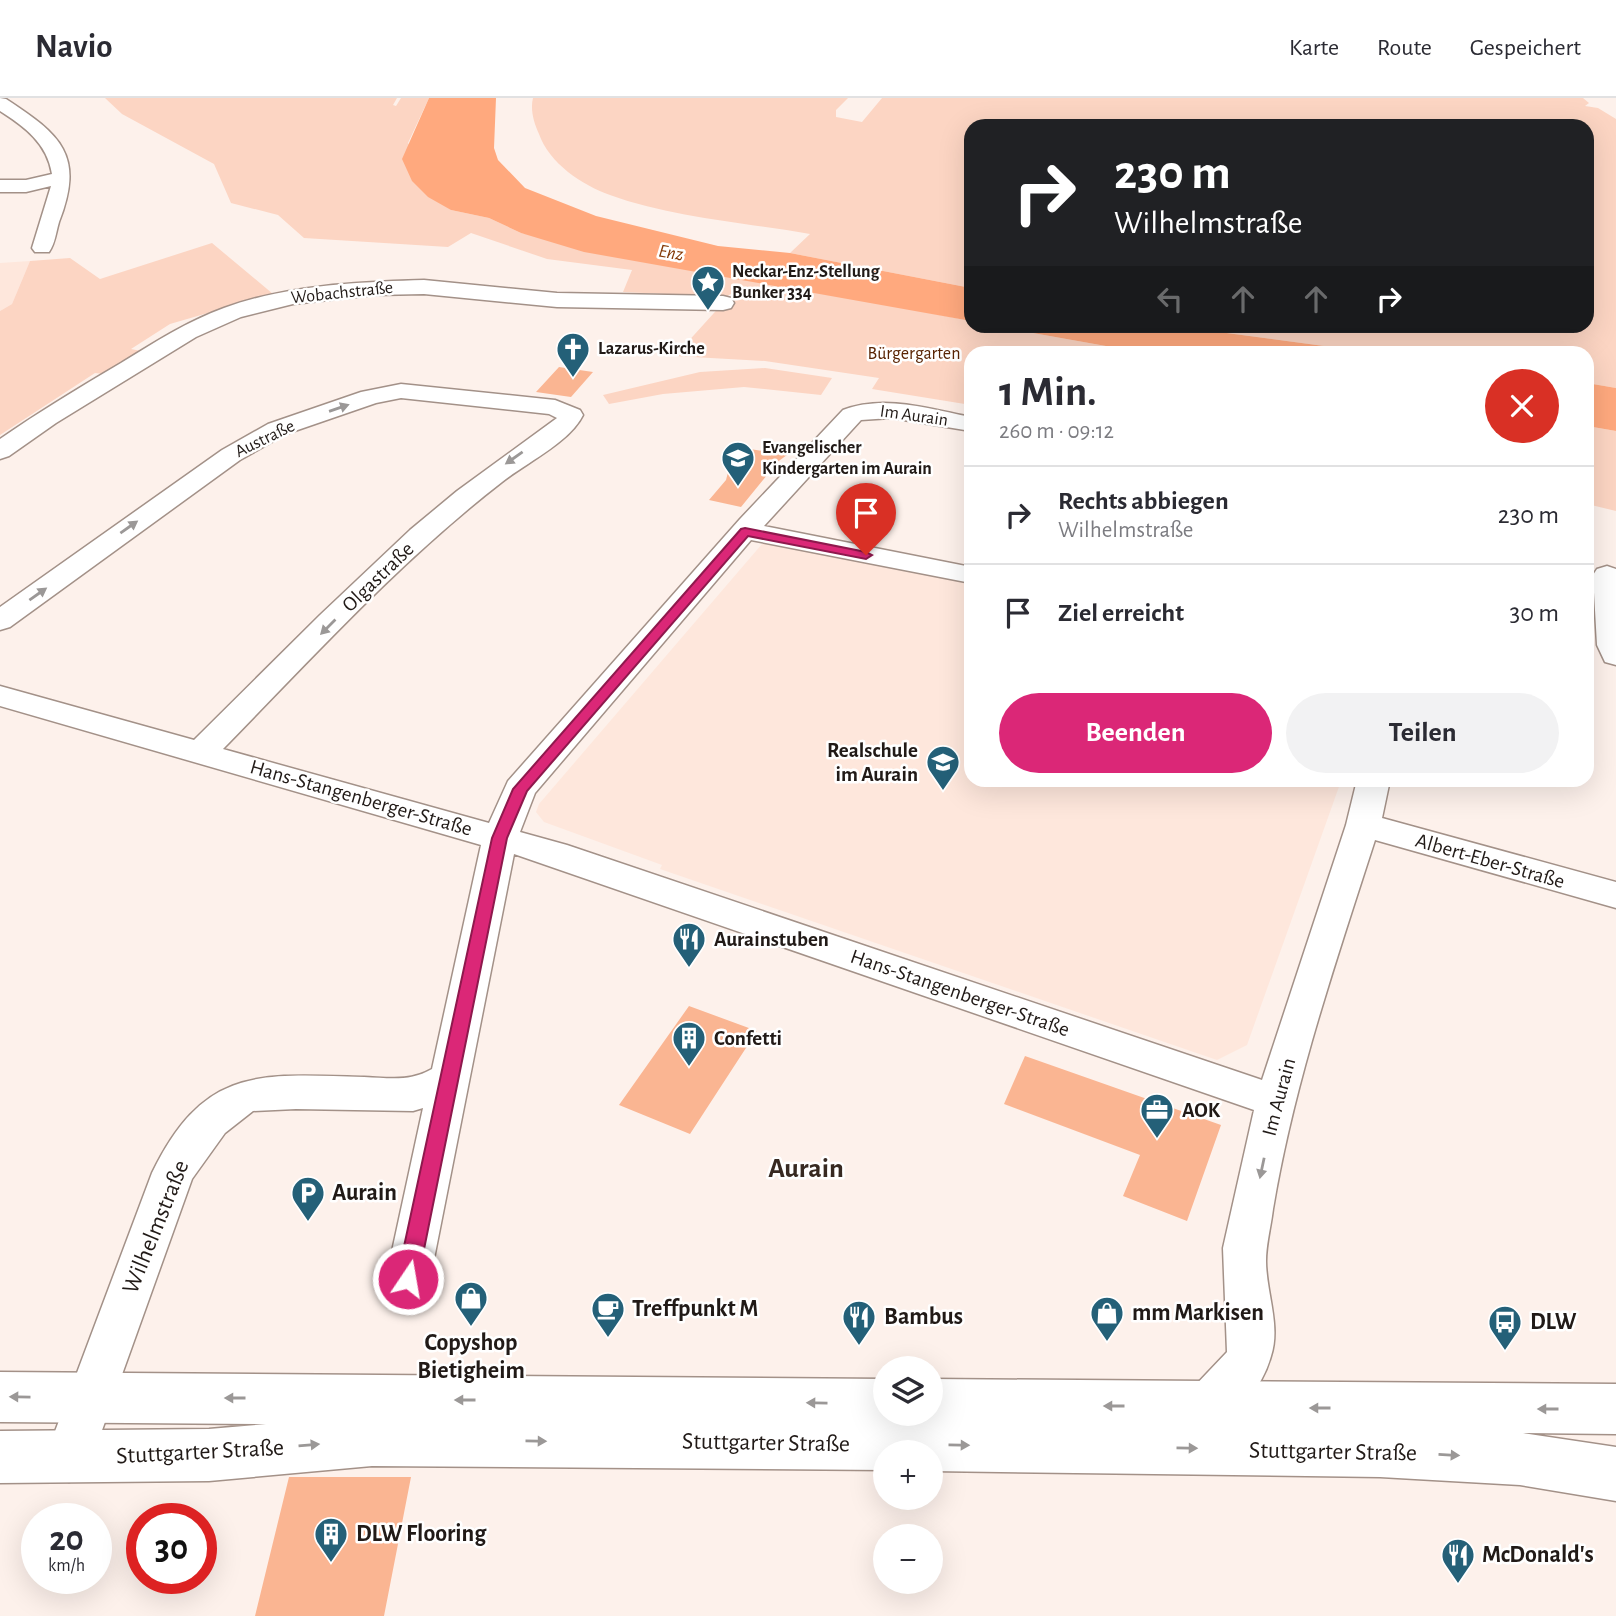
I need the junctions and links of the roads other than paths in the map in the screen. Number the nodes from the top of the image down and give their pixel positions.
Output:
1 (0, 103) edge
2 (61, 178) junction
3 (0, 186) edge
4 (42, 248) dead end
5 (723, 303) dead end
6 (570, 419) joint
7 (964, 423) edge
8 (0, 451) edge
9 (745, 531) junction
10 (964, 574) edge
11 (1607, 575) dead end
12 (0, 621) edge
13 (1616, 656) edge
14 (0, 696) edge
15 (201, 752) junction
16 (1372, 787) edge
17 (1363, 825) junction
18 (500, 838) junction
19 (1616, 895) edge
20 (450, 1078) junction
21 (1276, 1101) junction
22 (408, 1279) dead end
23 (0, 1397) edge
24 (90, 1398) junction
25 (873, 1404) edge
26 (943, 1404) edge
27 (1207, 1407) junction
28 (1616, 1409) edge
29 (0, 1457) edge
30 (69, 1458) junction
31 (1616, 1474) edge

1 - 2 street
2 - 3 street
2 - 4 street
5 - 8 street, Wobachstraße
12 -> 6 street, Austraße
6 -> 15 street, Olgastraße
7 - 9 street, Im Aurain
9 - 10 street
9 - 18 street
11 - 13 street
14 - 15 street, Hans-Stangenberger-Straße
15 - 18 street, Hans-Stangenberger-Straße
16 - 17 street, Im Aurain
17 - 19 street, Albert-Eber-Straße
17 - 21 street, Im Aurain
18 - 20 street
18 - 21 street, Hans-Stangenberger-Straße
20 - 22 street
20 - 24 street, Wilhelmstraße
21 -> 27 street, Im Aurain
24 -> 23 main road, Stuttgarter Straße
25 -> 24 main road, Stuttgarter Straße
24 - 30 street, Wilhelmstraße
27 -> 26 main road, Stuttgarter Straße
28 -> 27 main road, Stuttgarter Straße
29 - 30 main road, Stuttgarter Straße
30 -> 31 main road, Stuttgarter Straße

